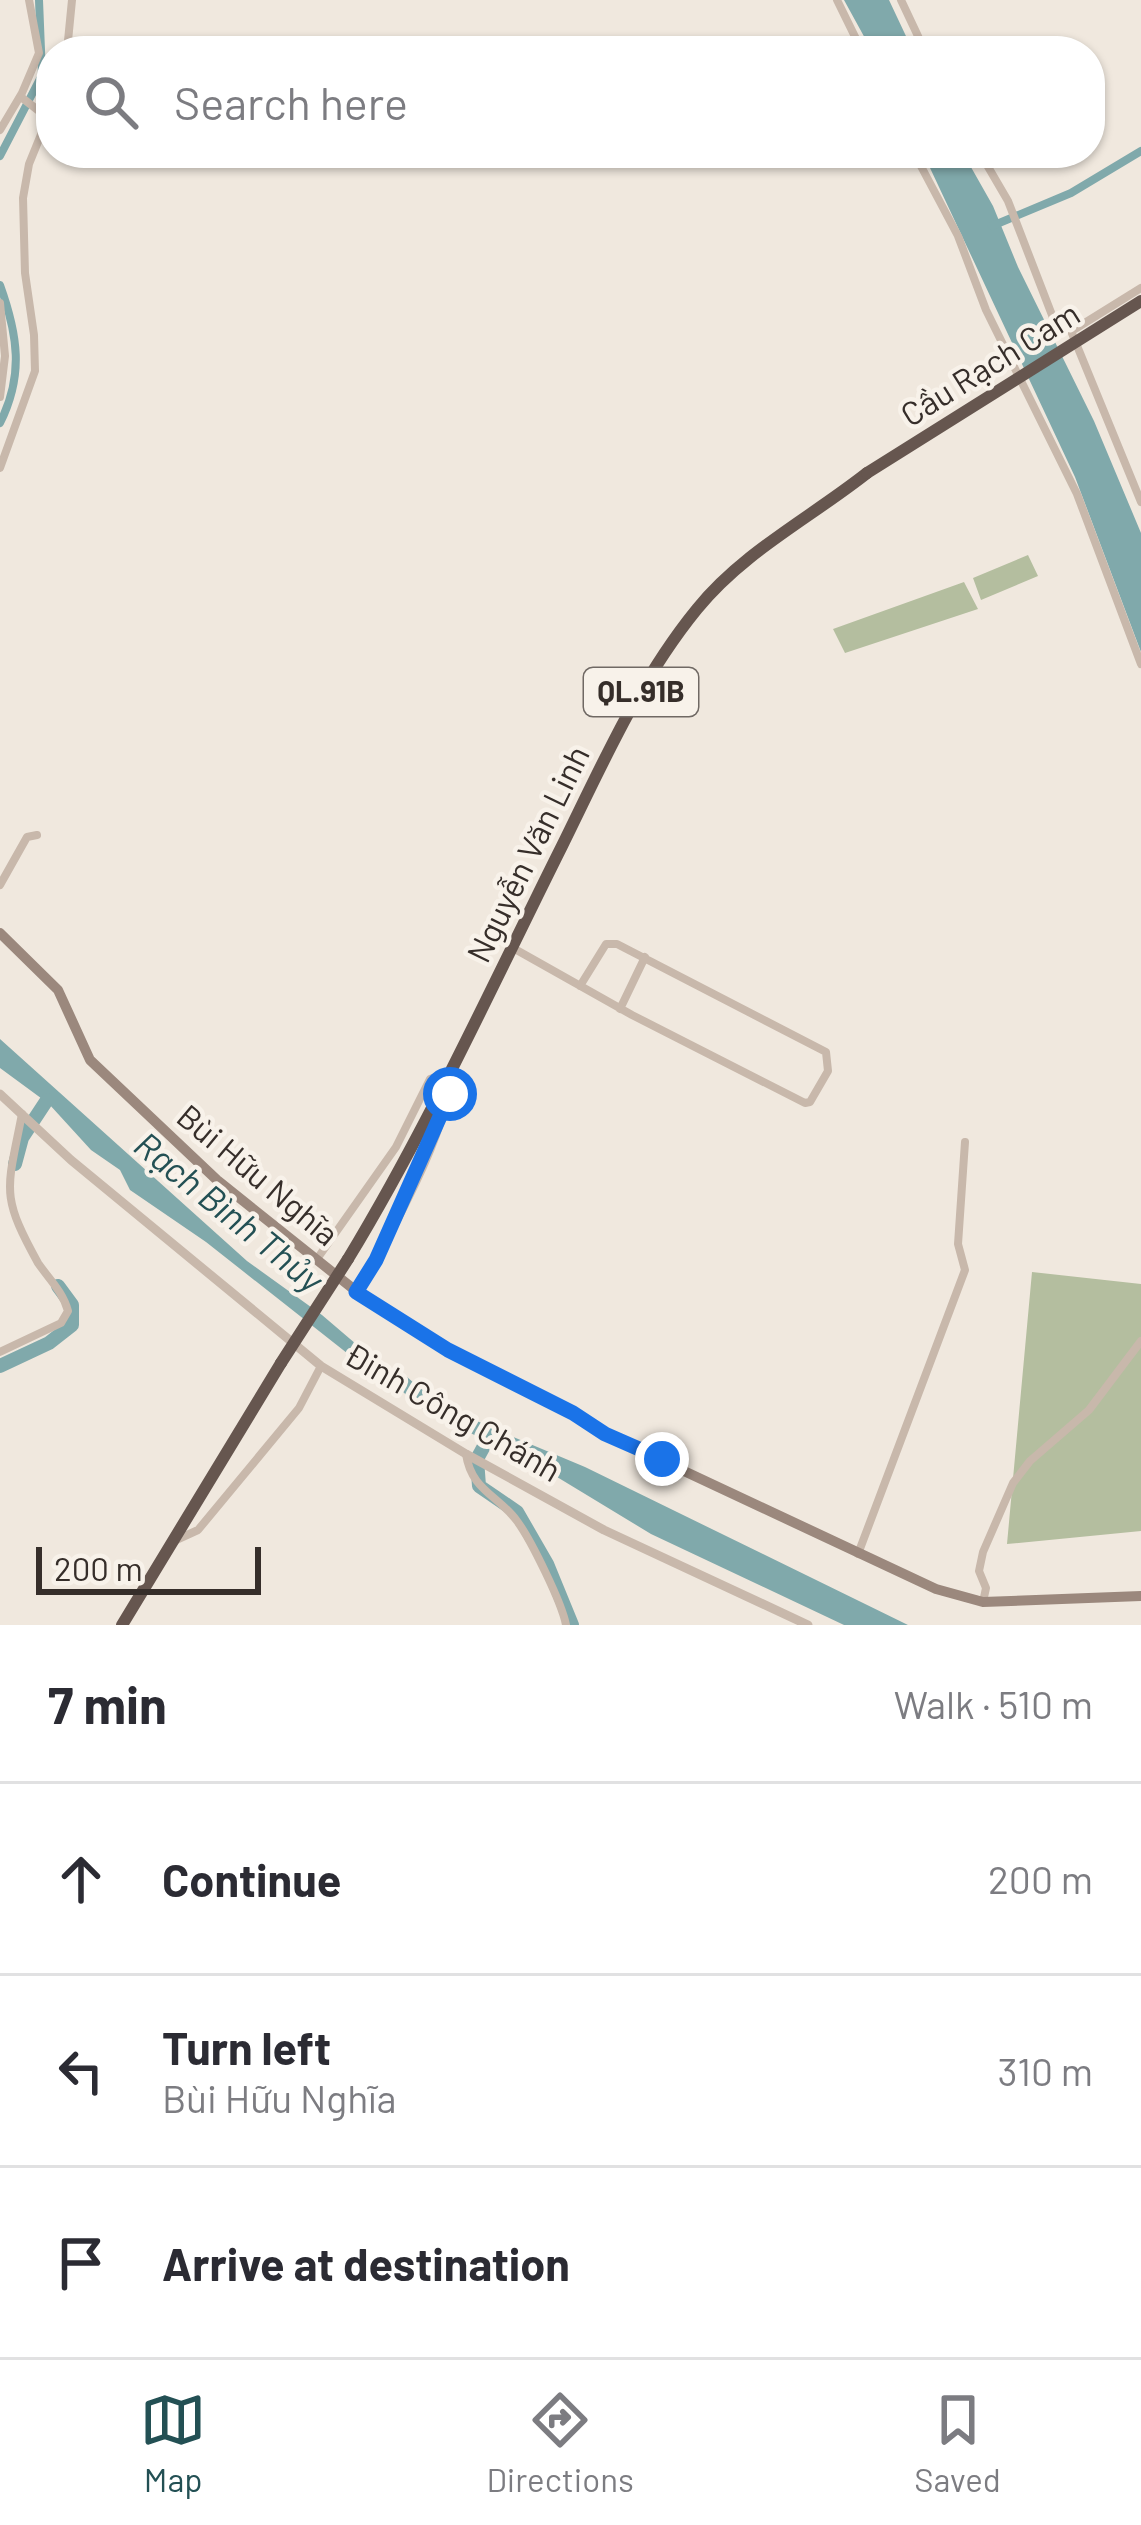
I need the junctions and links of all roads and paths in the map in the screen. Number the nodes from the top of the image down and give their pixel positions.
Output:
1 (29, 0) edge
2 (72, 0) edge
3 (837, 0) edge
4 (901, 0) edge
5 (36, 36) edge
6 (68, 36) edge
7 (855, 36) edge
8 (918, 36) edge
9 (36, 61) edge
10 (24, 99) junction
11 (36, 107) edge
12 (0, 130) edge
13 (36, 145) edge
14 (922, 168) edge
15 (989, 168) edge
16 (1141, 287) edge
17 (1141, 301) edge
18 (0, 303) edge
19 (1071, 331) junction
20 (0, 397) edge
21 (0, 468) edge
22 (867, 473) joint
23 (1141, 502) edge
24 (1141, 664) edge
25 (37, 835) dead end
26 (0, 885) edge
27 (0, 933) edge
28 (512, 947) junction
29 (645, 957) junction
30 (580, 986) junction
31 (620, 1009) junction
32 (449, 1072) junction
33 (0, 1094) edge
34 (24, 1116) junction
35 (965, 1142) dead end
36 (317, 1259) junction
37 (356, 1292) junction
38 (1141, 1341) edge
39 (0, 1352) edge
40 (321, 1366) junction
41 (474, 1458) junction
42 (174, 1541) junction
43 (857, 1556) junction
44 (1141, 1596) edge
45 (983, 1602) junction
46 (122, 1625) edge
47 (566, 1625) edge
48 (808, 1625) edge

1 - 5 street
2 - 6 street
3 - 7 street
4 - 8 street
9 - 10 street
10 - 11 street
10 - 12 street
13 - 21 street
14 - 24 street
15 - 19 street
16 - 19 street
17 - 22 highway, Cầu Rạch Cam / QL.91B, bridge
18 - 20 street
19 - 23 street
22 - 28 highway, Nguyễn Văn Linh / QL.91B
25 - 26 street
27 - 36 main road, Bùi Hữu Nghĩa
28 - 30 street
28 - 32 highway, Nguyễn Văn Linh / QL.91B
29 - 30 street
29 - 31 street
29 - 31 street
30 - 31 street
32 - 36 street
32 - 37 street
32 - 42 highway, Nguyễn Văn Linh / QL.91B, bridge
33 - 34 street, Đinh Công Chánh
34 - 39 street
34 - 40 street, Đinh Công Chánh
35 - 43 street
36 - 37 main road, Bùi Hữu Nghĩa
37 - 43 main road, Bùi Hữu Nghĩa
38 - 45 street
40 - 41 street, Đinh Công Chánh
40 - 42 street
41 - 47 street
41 - 48 street, Đinh Công Chánh
42 - 46 highway, QL.91B
43 - 45 main road, Bùi Hữu Nghĩa
44 - 45 main road, Bùi Hữu Nghĩa

